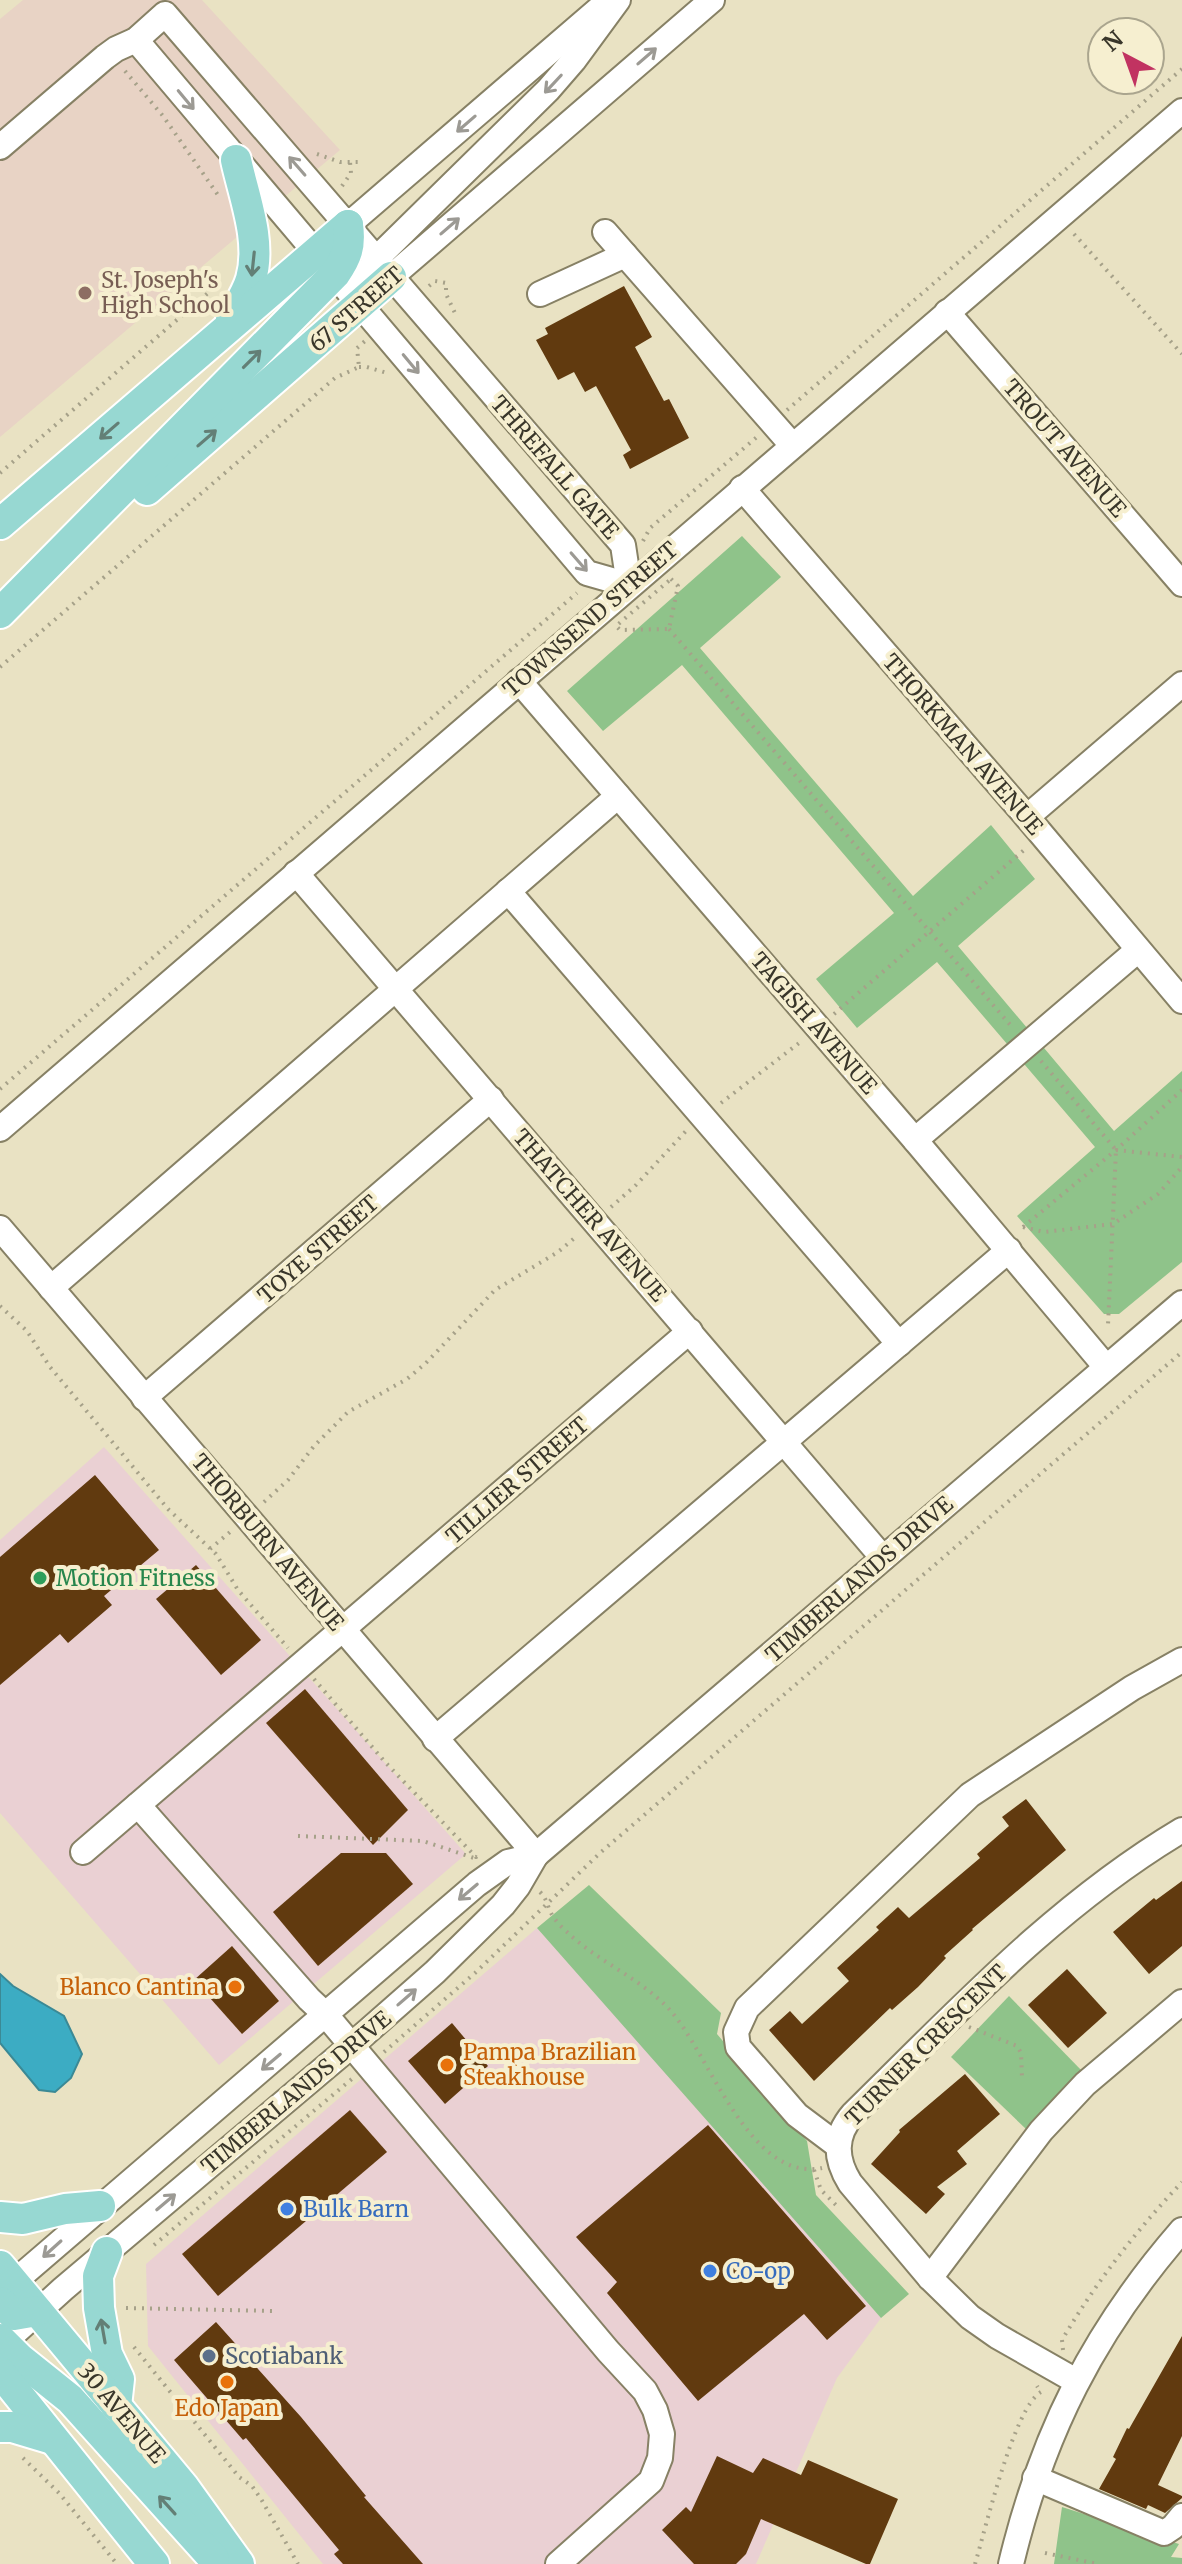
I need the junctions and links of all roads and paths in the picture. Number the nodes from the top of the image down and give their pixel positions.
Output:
1 (610, 0) edge
2 (618, 0) edge
3 (712, 0) edge
4 (136, 40) junction
5 (119, 63) dead end
6 (1182, 69) edge
7 (1178, 122) edge
8 (0, 147) edge
9 (308, 148) dead end
10 (236, 160) junction
11 (350, 162) junction
12 (358, 162) dead end
13 (351, 173) dead end
14 (219, 197) dead end
15 (348, 225) junction
16 (1068, 226) dead end
17 (605, 232) dead end
18 (625, 255) junction
19 (326, 263) junction
20 (384, 268) junction
21 (223, 280) dead end
22 (435, 281) dead end
23 (540, 294) dead end
24 (360, 305) junction
25 (947, 312) junction
26 (463, 322) dead end
27 (225, 331) junction
28 (357, 353) dead end
29 (1182, 354) edge
30 (773, 422) junction
31 (792, 445) junction
32 (0, 473) edge
33 (742, 488) junction
34 (6, 514) edge
35 (645, 540) dead end
36 (1182, 584) edge
37 (629, 585) junction
38 (585, 591) dead end
39 (0, 615) edge
40 (669, 629) junction
41 (0, 667) edge
42 (519, 681) junction
43 (1182, 684) edge
44 (618, 796) junction
45 (1027, 817) junction
46 (1029, 845) dead end
47 (296, 873) junction
48 (508, 891) junction
49 (930, 933) junction
50 (1138, 950) junction
51 (396, 988) junction
52 (1180, 996) edge
53 (827, 1020) dead end
54 (808, 1036) dead end
55 (1027, 1045) junction
56 (0, 1089) edge
57 (1182, 1090) edge
58 (491, 1099) junction
59 (702, 1117) junction
60 (0, 1129) edge
61 (915, 1140) junction
62 (1116, 1150) junction
63 (1182, 1157) edge
64 (1182, 1167) edge
65 (595, 1220) junction
66 (1113, 1224) junction
67 (0, 1228) edge
68 (1009, 1250) junction
69 (51, 1288) junction
70 (1182, 1303) edge
71 (0, 1306) edge
72 (1108, 1325) dead end
73 (690, 1331) junction
74 (899, 1344) junction
75 (1182, 1352) edge
76 (1106, 1367) junction
77 (144, 1398) junction
78 (785, 1441) junction
79 (257, 1507) dead end
80 (237, 1526) dead end
81 (210, 1549) junction
82 (883, 1558) junction
83 (343, 1630) junction
84 (1182, 1660) edge
85 (301, 1664) junction
86 (435, 1739) junction
87 (138, 1805) junction
88 (1182, 1830) edge
89 (298, 1836) dead end
90 (83, 1852) dead end
91 (484, 1852) dead end
92 (536, 1855) junction
93 (476, 1857) junction
94 (538, 1889) dead end
95 (548, 1902) junction
96 (1182, 2002) edge
97 (326, 2015) junction
98 (953, 2015) junction
99 (352, 2045) junction
100 (391, 2046) dead end
101 (1022, 2078) dead end
102 (346, 2084) dead end
103 (839, 2154) junction
104 (814, 2170) junction
105 (1182, 2182) edge
106 (100, 2206) junction
107 (841, 2209) dead end
108 (0, 2217) edge
109 (1182, 2230) edge
110 (149, 2249) dead end
111 (107, 2252) junction
112 (930, 2278) junction
113 (3, 2286) edge
114 (118, 2308) dead end
115 (37, 2311) junction
116 (275, 2311) dead end
117 (1, 2342) edge
118 (130, 2342) dead end
119 (1063, 2349) dead end
120 (0, 2372) edge
121 (1076, 2381) junction
122 (1033, 2383) dead end
123 (116, 2406) junction
124 (0, 2427) edge
125 (52, 2439) junction
126 (18, 2453) dead end
127 (1035, 2478) junction
128 (1182, 2516) edge
129 (1045, 2553) dead end
130 (117, 2564) edge
131 (154, 2564) edge
132 (218, 2564) edge
133 (239, 2564) edge
134 (298, 2564) edge
135 (558, 2564) edge
136 (975, 2564) edge
137 (1011, 2564) edge
138 (1098, 2564) edge

1 -> 15 street
2 -> 20 street
20 -> 3 street, 67 STREET
4 - 8 street
4 -> 10 street, THREFALL GATE
15 -> 4 street, THREFALL GATE
5 - 14 path
6 - 30 path
7 - 25 street, TOWNSEND STREET
9 - 11 path
10 - 19 street, THREFALL GATE
10 -> 27 main road
11 - 12 path
11 - 13 path
15 - 19 main road
15 - 20 street, THREFALL GATE
16 - 29 path
17 - 18 street
18 - 23 street
18 - 30 street
19 - 24 street, THREFALL GATE
19 - 27 main road
39 -> 19 main road
20 - 24 main road, 67 STREET
20 - 37 street, THREFALL GATE
21 - 32 path
22 - 26 path
24 -> 37 street, THREFALL GATE
39 -> 24 main road, 67 STREET
25 - 31 street, TOWNSEND STREET
25 - 36 street, TROUT AVENUE
27 -> 34 main road
28 - 41 path
30 - 31 street
30 - 35 path
31 - 33 street, TOWNSEND STREET
33 - 37 street, TOWNSEND STREET
33 - 45 street, THORKMAN AVENUE
37 - 42 street, TOWNSEND STREET
38 - 56 path
40 - 40 path
40 - 49 path
42 - 44 street, TAGISH AVENUE
42 - 47 street, TOWNSEND STREET
43 - 45 street
44 - 48 street
44 - 61 street, TAGISH AVENUE
45 - 50 street, THORKMAN AVENUE
46 - 49 path
47 - 51 street, THATCHER AVENUE
47 - 60 street, TOWNSEND STREET
48 - 51 street
48 - 59 street
49 - 53 path
49 - 55 path
50 - 52 street, THORKMAN AVENUE
50 - 55 street
51 - 58 street, THATCHER AVENUE
51 - 69 street
54 - 59 path
55 - 61 street
55 - 62 path
57 - 62 path
58 - 65 street, THATCHER AVENUE
58 - 77 street, TOYE STREET
59 - 65 path
59 - 74 street
61 - 68 street, TAGISH AVENUE
62 - 63 path
62 - 66 path
62 - 66 path
64 - 66 path
65 - 73 street, THATCHER AVENUE
65 - 79 path
66 - 72 path
67 - 69 street, THORBURN AVENUE
68 - 74 street
68 - 76 street, TAGISH AVENUE
69 - 77 street, THORBURN AVENUE
70 - 76 street, TIMBERLANDS DRIVE
71 - 81 path
73 - 78 street, THATCHER AVENUE
73 - 83 street, TILLIER STREET
74 - 78 street
75 - 95 path
76 - 82 street, TIMBERLANDS DRIVE
77 - 83 street, THORBURN AVENUE
78 - 82 street, THATCHER AVENUE
78 - 86 street
80 - 81 path
81 - 85 path
82 - 92 street, TIMBERLANDS DRIVE
83 - 85 street, TILLIER STREET
83 - 86 street, THORBURN AVENUE
84 - 103 street
85 - 87 street, TILLIER STREET
85 - 93 path
86 - 92 street, THORBURN AVENUE
87 - 90 street, TILLIER STREET
87 - 97 street
88 - 98 street, TURNER CRESCENT
89 - 93 path
91 - 93 path
92 -> 97 street, TIMBERLANDS DRIVE
99 -> 92 street, TIMBERLANDS DRIVE
94 - 95 path
95 - 100 path
95 - 104 path
96 - 112 street
97 - 99 street
97 -> 106 street, TIMBERLANDS DRIVE
98 - 101 path
98 - 103 street, TURNER CRESCENT
111 -> 99 street, TIMBERLANDS DRIVE
99 - 135 street
102 - 110 path
103 - 104 path
103 - 112 street
104 - 107 path
105 - 119 path
106 - 108 main road
106 -> 113 street, TIMBERLANDS DRIVE
109 - 121 street
111 - 115 street, TIMBERLANDS DRIVE
123 -> 111 main road
112 - 121 street
113 - 115 main road, 30 AVENUE
114 - 116 path
115 - 117 street, TIMBERLANDS DRIVE
115 - 123 main road, 30 AVENUE
132 -> 117 main road
118 - 134 path
120 - 125 main road
121 - 127 street
122 - 136 path
123 - 133 main road, 30 AVENUE
124 - 125 main road
125 - 131 main road
126 - 130 path
127 - 128 street
127 - 137 street
129 - 138 path

